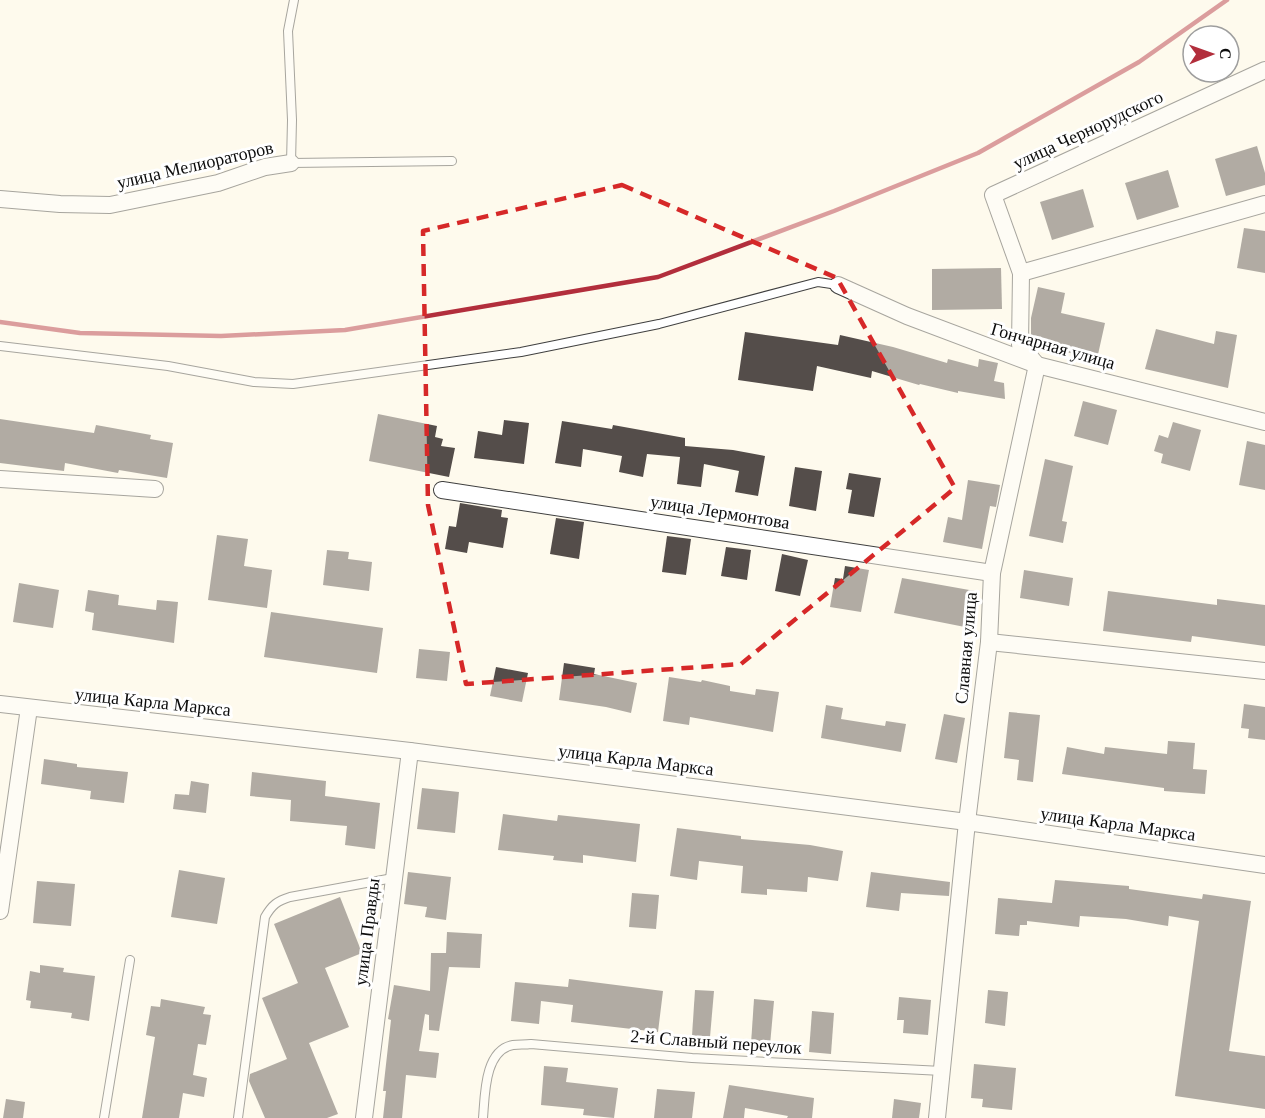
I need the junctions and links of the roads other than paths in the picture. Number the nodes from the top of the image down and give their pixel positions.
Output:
1 (294, 0) edge
2 (1265, 70) edge
3 (452, 161) dead end
4 (291, 163) junction
5 (0, 198) edge
6 (1265, 204) edge
7 (1021, 273) junction
8 (838, 285) joint
9 (0, 346) edge
10 (1037, 365) junction
11 (1265, 422) edge
12 (0, 479) edge
13 (155, 489) dead end
14 (442, 490) dead end
15 (992, 573) junction
16 (989, 642) junction
17 (1265, 671) edge
18 (0, 704) edge
19 (29, 708) junction
20 (410, 751) junction
21 (967, 822) junction
22 (1265, 865) edge
23 (393, 878) junction
24 (0, 910) edge
25 (130, 960) dead end
26 (942, 1071) junction
27 (104, 1118) edge
28 (238, 1118) edge
29 (364, 1118) edge
30 (483, 1118) edge
31 (937, 1118) edge

1 - 4 lane
2 - 7 street, улица Чернорудского
3 - 4 lane
4 - 5 street, улица Мелиораторов
6 - 7 street
7 - 10 street
8 - 9 lane
8 - 10 street, Гончарная улица
10 - 11 street, Гончарная улица
10 - 15 street, Славная улица
12 - 13 street
14 - 15 street, улица Лермонтова
15 - 16 street, Славная улица
16 - 17 street
16 - 21 street, Славная улица
18 - 19 street, улица Карла Маркса
19 - 20 street, улица Карла Маркса
19 - 24 street
20 - 21 street, улица Карла Маркса
20 - 23 street, улица Правды
21 - 22 street, улица Карла Маркса
21 - 26 street, Славная улица
23 - 28 lane
23 - 29 street, улица Правды
25 - 27 lane
26 - 30 lane, 2-й Славный переулок
26 - 31 street, Славная улица

